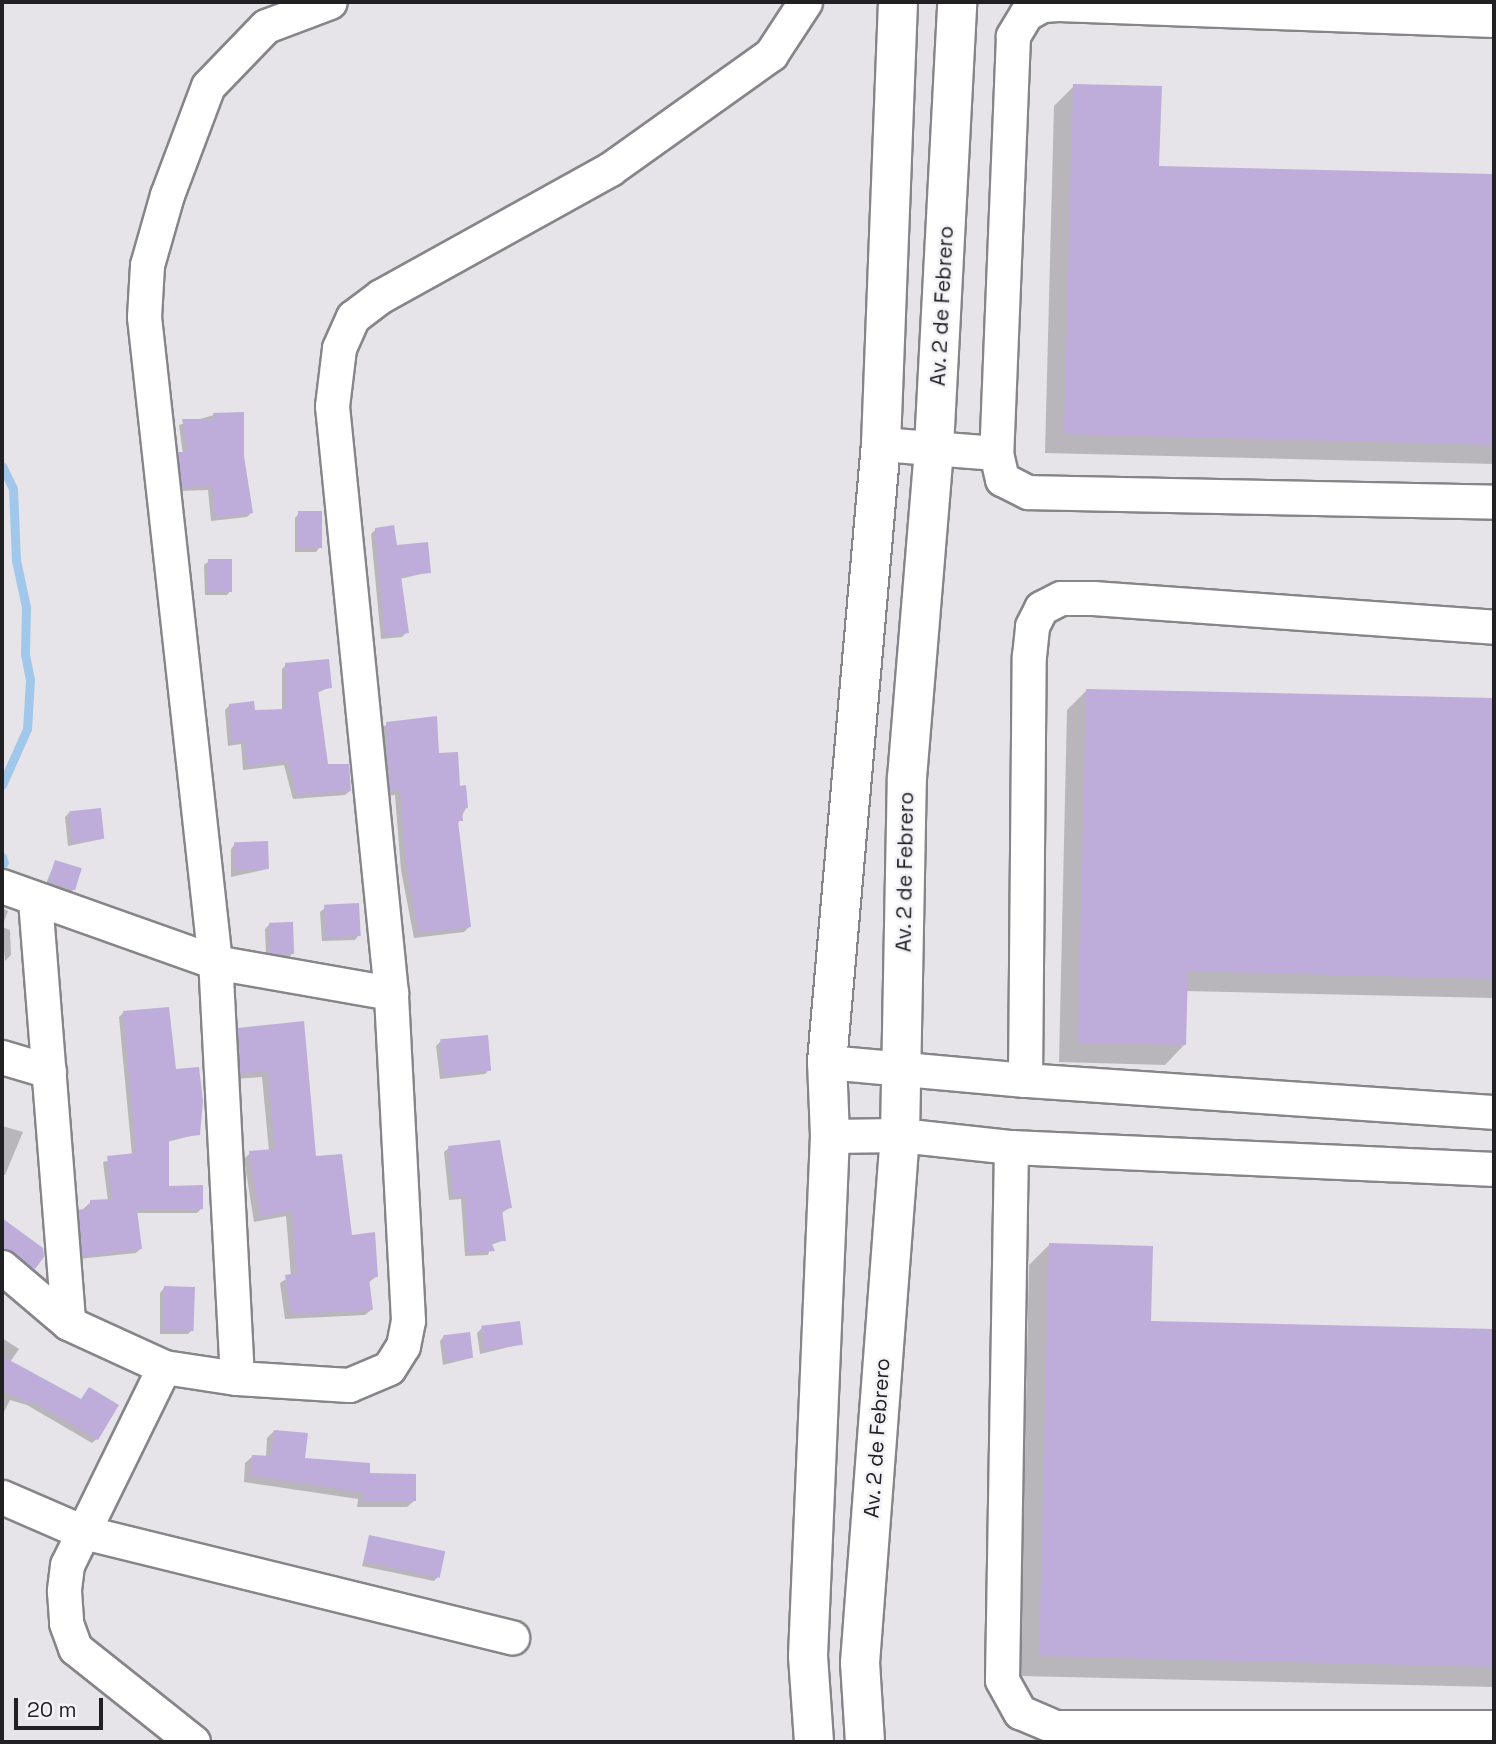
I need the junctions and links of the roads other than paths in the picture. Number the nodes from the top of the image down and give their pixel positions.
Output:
1 (330, 2) edge
2 (805, 2) edge
3 (898, 2) edge
4 (957, 2) edge
5 (1494, 20) edge
6 (881, 444) junction
7 (934, 447) junction
8 (996, 453) junction
9 (1494, 502) edge
10 (1494, 627) edge
11 (2, 886) edge
12 (35, 900) junction
13 (215, 962) junction
14 (391, 993) junction
15 (2, 1057) edge
16 (828, 1062) junction
17 (900, 1068) junction
18 (50, 1071) junction
19 (1025, 1080) junction
20 (1494, 1112) edge
21 (900, 1135) junction
22 (831, 1136) junction
23 (1011, 1147) junction
24 (1494, 1169) edge
25 (2, 1267) edge
26 (68, 1323) junction
27 (164, 1367) junction
28 (237, 1378) junction
29 (2, 1497) edge
30 (83, 1532) junction
31 (512, 1637) dead end
32 (1494, 1727) edge
33 (193, 1742) edge
34 (814, 1742) edge
35 (865, 1742) edge

1 - 13 street
2 - 14 street
3 - 6 main road
4 - 7 main road, Av. 2 de Febrero
5 - 8 street
6 - 7 street
6 - 16 main road
7 - 8 street
7 - 17 main road, Av. 2 de Febrero
8 - 9 street
10 - 19 street
11 - 12 street
12 - 13 street
12 - 18 street
13 - 14 street
13 - 28 street
14 - 28 street
15 - 18 street
16 - 17 street
16 - 22 main road
17 - 19 street
17 - 21 main road, Av. 2 de Febrero
18 - 26 street
19 - 20 street
21 - 22 street
21 - 23 street
21 - 35 main road, Av. 2 de Febrero
22 - 34 main road
23 - 24 street
23 - 32 street
25 - 26 street
26 - 27 street
27 - 28 street
27 - 30 street
29 - 30 street
30 - 31 street
30 - 33 street

